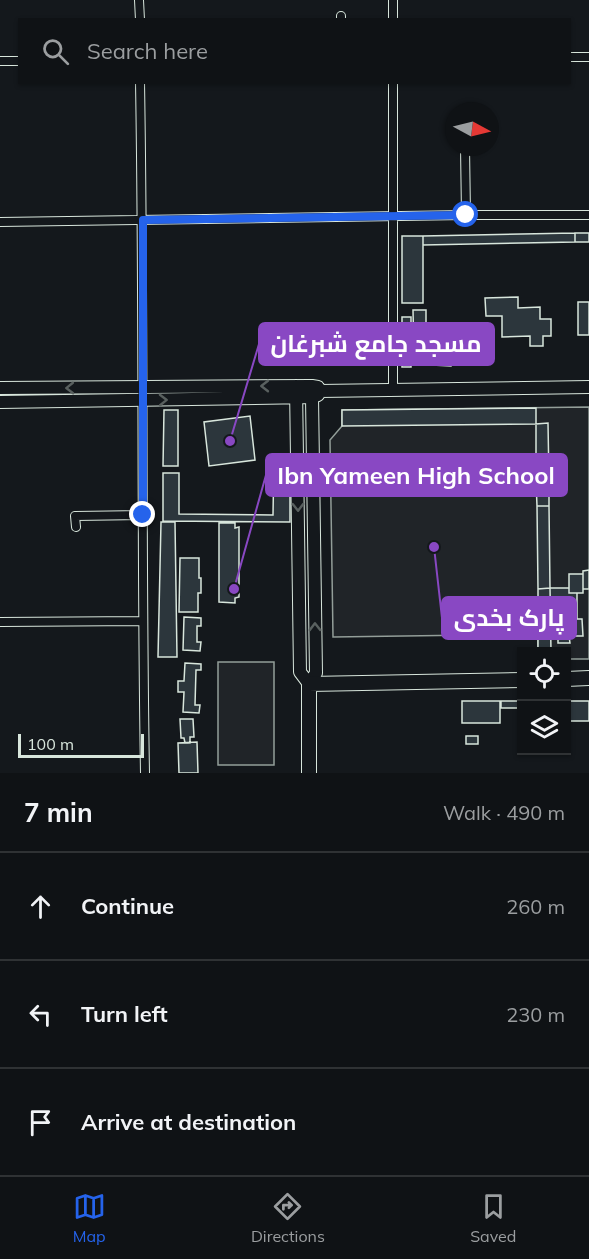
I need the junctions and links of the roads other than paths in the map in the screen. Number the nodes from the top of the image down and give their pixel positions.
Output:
1 (139, 0) edge
2 (393, 0) edge
3 (140, 18) edge
4 (393, 18) edge
5 (571, 57) edge
6 (589, 57) edge
7 (0, 61) edge
8 (18, 61) edge
9 (140, 84) edge
10 (393, 84) edge
11 (465, 156) edge
12 (466, 215) junction
13 (589, 215) edge
14 (393, 216) junction
15 (143, 220) junction
16 (0, 222) edge
17 (142, 387) junction
18 (589, 387) edge
19 (0, 388) edge
20 (393, 390) junction
21 (296, 392) junction
22 (316, 394) junction
23 (142, 400) junction
24 (0, 402) edge
25 (143, 515) junction
26 (76, 527) dead end
27 (143, 621) junction
28 (0, 622) edge
29 (589, 678) edge
30 (571, 679) edge
31 (517, 680) edge
32 (309, 684) junction
33 (145, 773) edge
34 (309, 773) edge

1 - 3 street
2 - 4 street
5 - 6 street
7 - 8 street
9 - 15 street
10 - 14 street
11 - 12 street
12 - 13 street
12 - 14 street
14 - 15 street
14 - 20 street
15 - 16 street
15 - 17 street
17 -> 19 main road
21 -> 17 main road
17 - 23 street
18 - 20 main road
20 - 22 main road
21 - 22 main road
23 -> 21 main road
21 -> 32 main road
32 -> 22 main road
23 - 24 main road
23 - 25 street
25 - 26 street
25 - 27 street
27 - 28 street
27 - 33 street
29 - 30 highway
31 - 32 highway
32 - 34 highway

